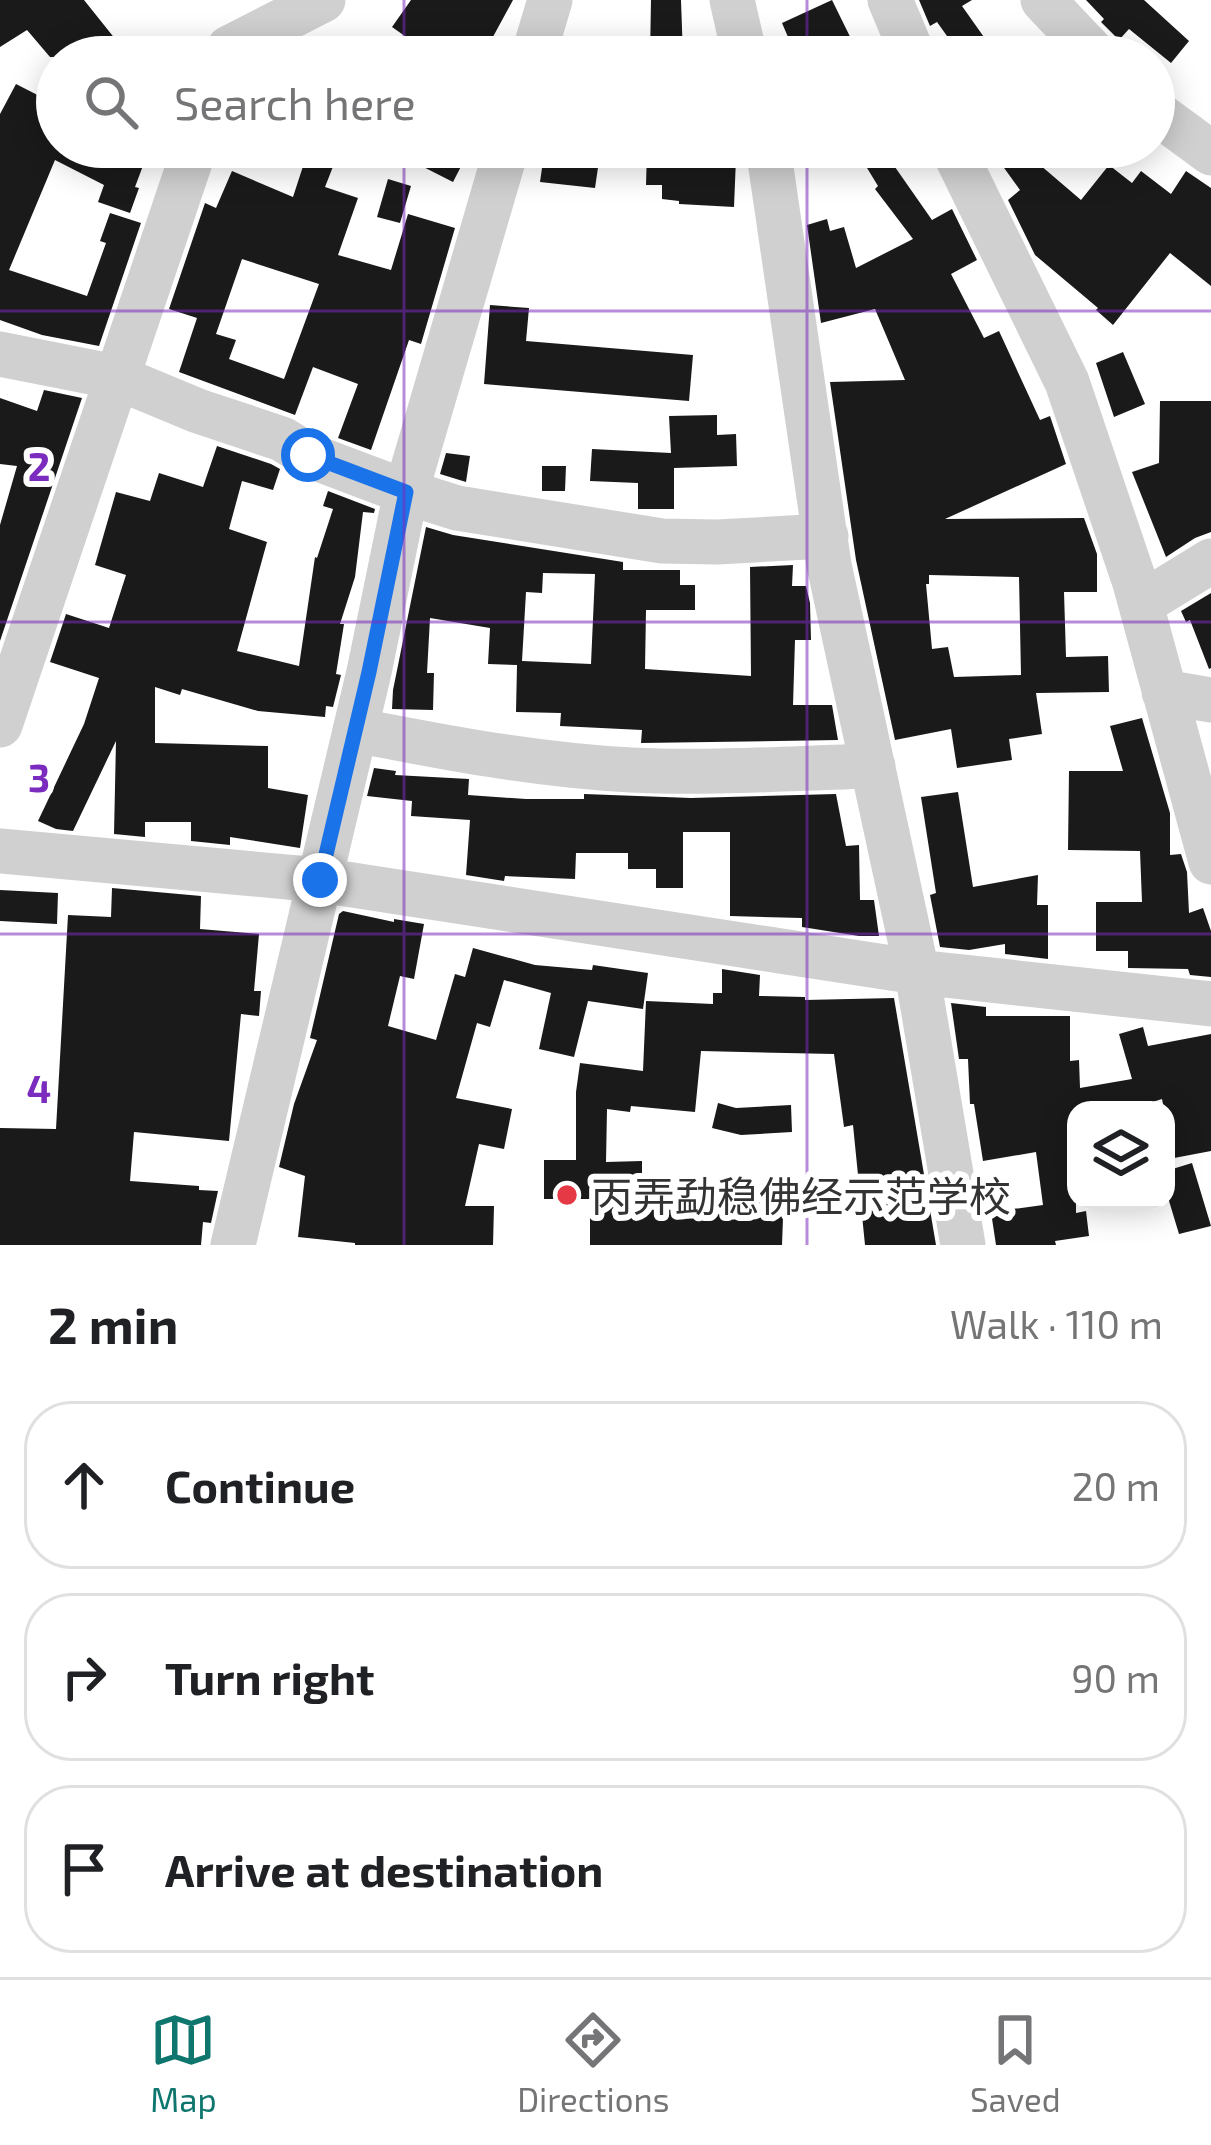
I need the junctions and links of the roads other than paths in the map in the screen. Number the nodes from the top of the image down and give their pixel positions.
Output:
1 (323, 0) edge
2 (550, 0) edge
3 (732, 0) edge
4 (890, 0) edge
5 (1043, 0) edge
6 (252, 36) edge
7 (539, 36) edge
8 (740, 36) edge
9 (905, 36) edge
10 (1077, 36) edge
11 (1175, 126) edge
12 (1211, 153) edge
13 (188, 168) edge
14 (501, 168) edge
15 (771, 168) edge
16 (962, 168) edge
17 (0, 354) edge
18 (116, 377) junction
19 (406, 492) junction
20 (826, 536) junction
21 (1211, 561) edge
22 (1141, 604) junction
23 (1164, 692) junction
24 (1211, 700) edge
25 (0, 725) edge
26 (355, 730) junction
27 (873, 766) junction
28 (0, 850) edge
29 (1211, 862) edge
30 (320, 880) junction
31 (917, 972) junction
32 (1211, 1004) edge
33 (232, 1245) edge
34 (963, 1245) edge

1 - 6 street
2 - 7 street
3 - 8 street
4 - 9 street
5 - 10 street
11 - 12 street
13 - 18 street
14 - 19 street
15 - 20 street
16 - 22 street
17 - 18 street
18 - 19 street
18 - 25 street
19 - 20 street
19 - 26 street
20 - 27 street
21 - 22 street
22 - 23 street
23 - 24 street
23 - 29 street
26 - 27 street
26 - 30 street
27 - 31 street
28 - 30 street
30 - 31 street
30 - 33 street
31 - 32 street
31 - 34 street

